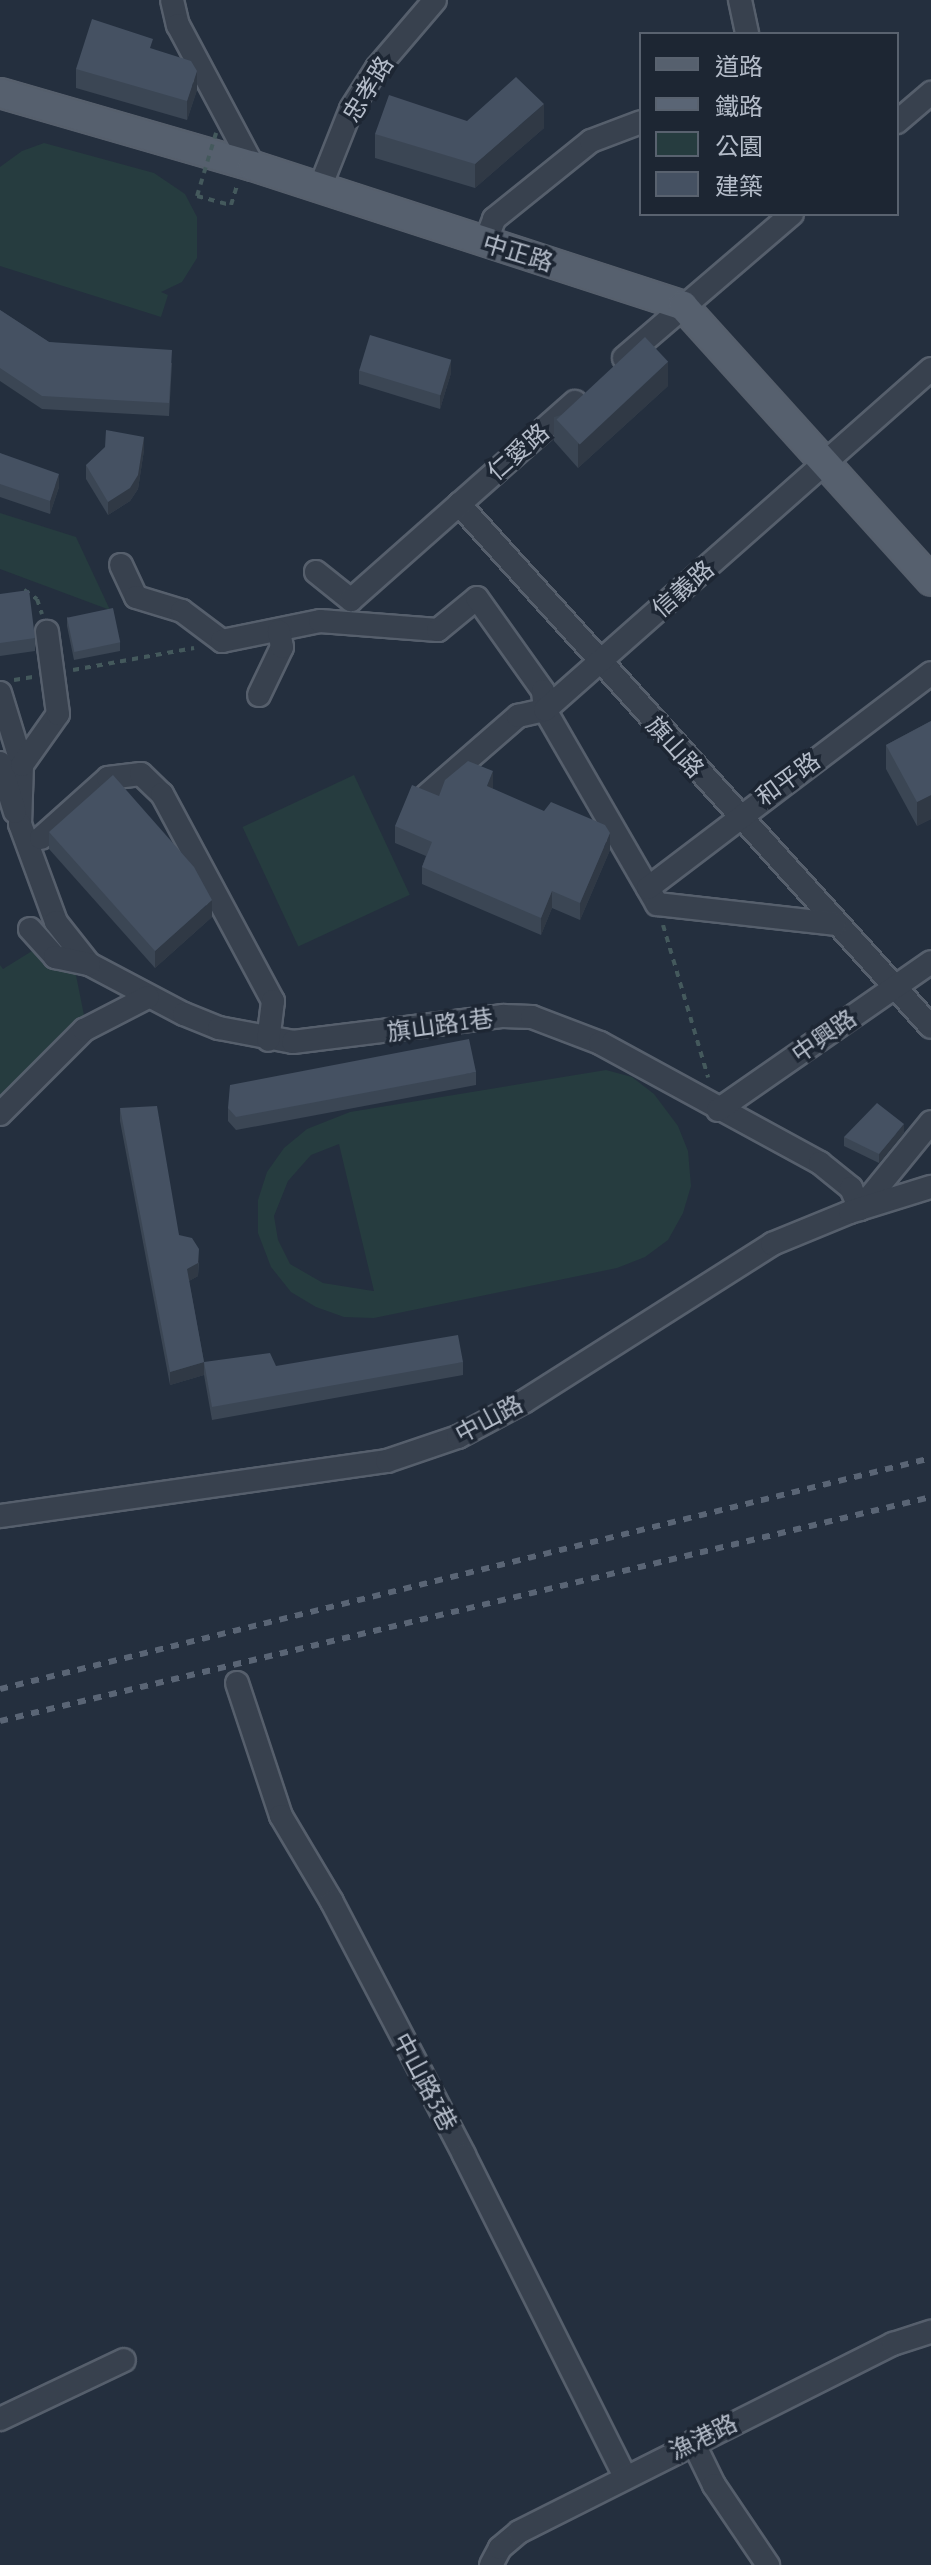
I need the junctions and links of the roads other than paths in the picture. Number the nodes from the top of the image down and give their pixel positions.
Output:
1 (172, 0) edge
2 (435, 0) edge
3 (740, 0) edge
4 (747, 32) edge
5 (0, 93) edge
6 (931, 93) edge
7 (899, 120) edge
8 (639, 123) edge
9 (253, 166) junction
10 (319, 190) junction
11 (790, 216) edge
12 (485, 243) junction
13 (683, 306) junction
14 (612, 369) edge
15 (931, 369) edge
16 (589, 389) edge
17 (827, 461) junction
18 (459, 504) junction
19 (121, 565) dead end
20 (316, 572) dead end
21 (931, 580) edge
22 (279, 631) junction
23 (47, 632) road end
24 (600, 663) junction
25 (931, 673) edge
26 (0, 693) edge
27 (259, 695) dead end
28 (545, 710) junction
29 (11, 764) edge
30 (427, 795) edge
31 (737, 816) junction
32 (41, 838) dead end
33 (652, 896) junction
34 (835, 924) junction
35 (30, 929) dead end
36 (931, 962) edge
37 (89, 964) junction
38 (894, 988) junction
39 (148, 997) junction
40 (931, 1027) edge
41 (268, 1040) junction
42 (718, 1110) junction
43 (0, 1114) edge
44 (931, 1122) edge
45 (931, 1187) edge
46 (860, 1209) junction
47 (0, 1516) edge
48 (237, 1683) dead end
49 (931, 2332) edge
50 (124, 2360) dead end
51 (0, 2419) edge
52 (693, 2442) junction
53 (625, 2477) junction
54 (491, 2565) edge
55 (768, 2565) edge

1 - 9 street
2 - 10 street, 忠孝路
3 - 4 street
5 - 9 main road, 中正路
6 - 7 street
8 - 12 street
9 - 10 main road, 中正路
10 - 12 main road, 中正路
11 - 13 street
12 - 13 main road, 中正路
13 - 14 street
13 - 17 main road, 中正路
15 - 17 street, 信義路
16 - 18 street, 仁愛路
17 - 21 main road, 中正路
17 - 24 street, 信義路
18 - 20 street, 仁愛路
18 - 24 street, 旗山路
19 - 22 street
22 - 27 street
22 - 28 street
23 - 29 street
24 - 28 street, 信義路
24 - 31 street, 旗山路
25 - 31 street, 和平路
26 - 29 street, 旗山路1巷
28 - 30 street, 信義路
28 - 33 street
29 - 37 street, 旗山路1巷
31 - 33 street, 和平路
31 - 34 street, 旗山路
32 - 41 street
33 - 34 street
34 - 38 street, 旗山路
35 - 37 street
36 - 38 street, 中興路
37 - 39 street, 旗山路1巷
38 - 40 street, 旗山路
38 - 42 street, 中興路
39 - 41 street, 旗山路1巷
39 - 43 street
41 - 42 street, 旗山路1巷
42 - 46 street, 旗山路1巷
44 - 46 street
45 - 46 street, 中山路
46 - 47 street, 中山路
48 - 53 street, 中山路3巷
49 - 52 street, 漁港路
50 - 51 street
52 - 53 street, 漁港路
52 - 55 street
53 - 54 street, 漁港路

